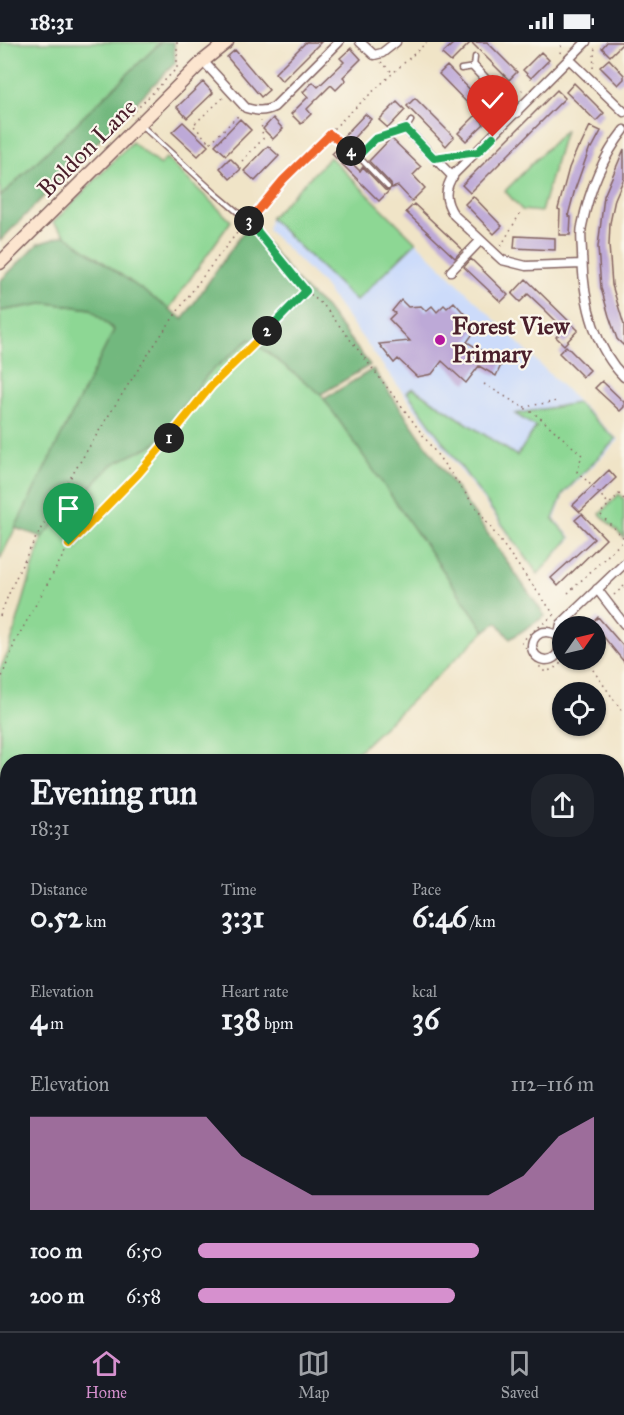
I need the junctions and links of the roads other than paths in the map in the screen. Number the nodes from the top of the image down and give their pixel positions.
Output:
1 (227, 42) edge
2 (339, 42) edge
3 (360, 42) edge
4 (396, 42) edge
5 (580, 44) edge
6 (475, 57) dead end
7 (569, 59) junction
8 (202, 61) junction
9 (474, 68) junction
10 (461, 69) dead end
11 (624, 112) edge
12 (517, 113) junction
13 (140, 125) junction
14 (408, 125) joint
15 (624, 130) edge
16 (453, 177) junction
17 (388, 187) dead end
18 (241, 214) dead end
19 (480, 241) junction
20 (0, 264) edge
21 (582, 264) junction
22 (451, 271) dead end
23 (624, 377) edge
24 (624, 564) edge
25 (597, 589) junction
26 (569, 616) edge
27 (624, 624) edge
28 (552, 629) edge
29 (546, 632) junction
30 (552, 636) edge
31 (552, 659) edge

1 - 8 main road, Boldon Lane
2 - 8 street
3 - 4 street
5 - 7 street
6 - 9 lane
7 - 11 street
7 - 12 street
8 - 13 main road, Boldon Lane
9 - 10 lane
9 - 12 street
12 - 16 street
13 - 18 lane
13 - 20 main road, Boldon Lane
14 - 16 street
14 - 17 lane
15 - 21 street
16 - 19 street
19 - 21 street
19 - 22 street
21 - 23 street
24 - 25 street
25 - 26 street
25 - 27 street
28 - 29 street
29 - 30 street
29 - 31 street

